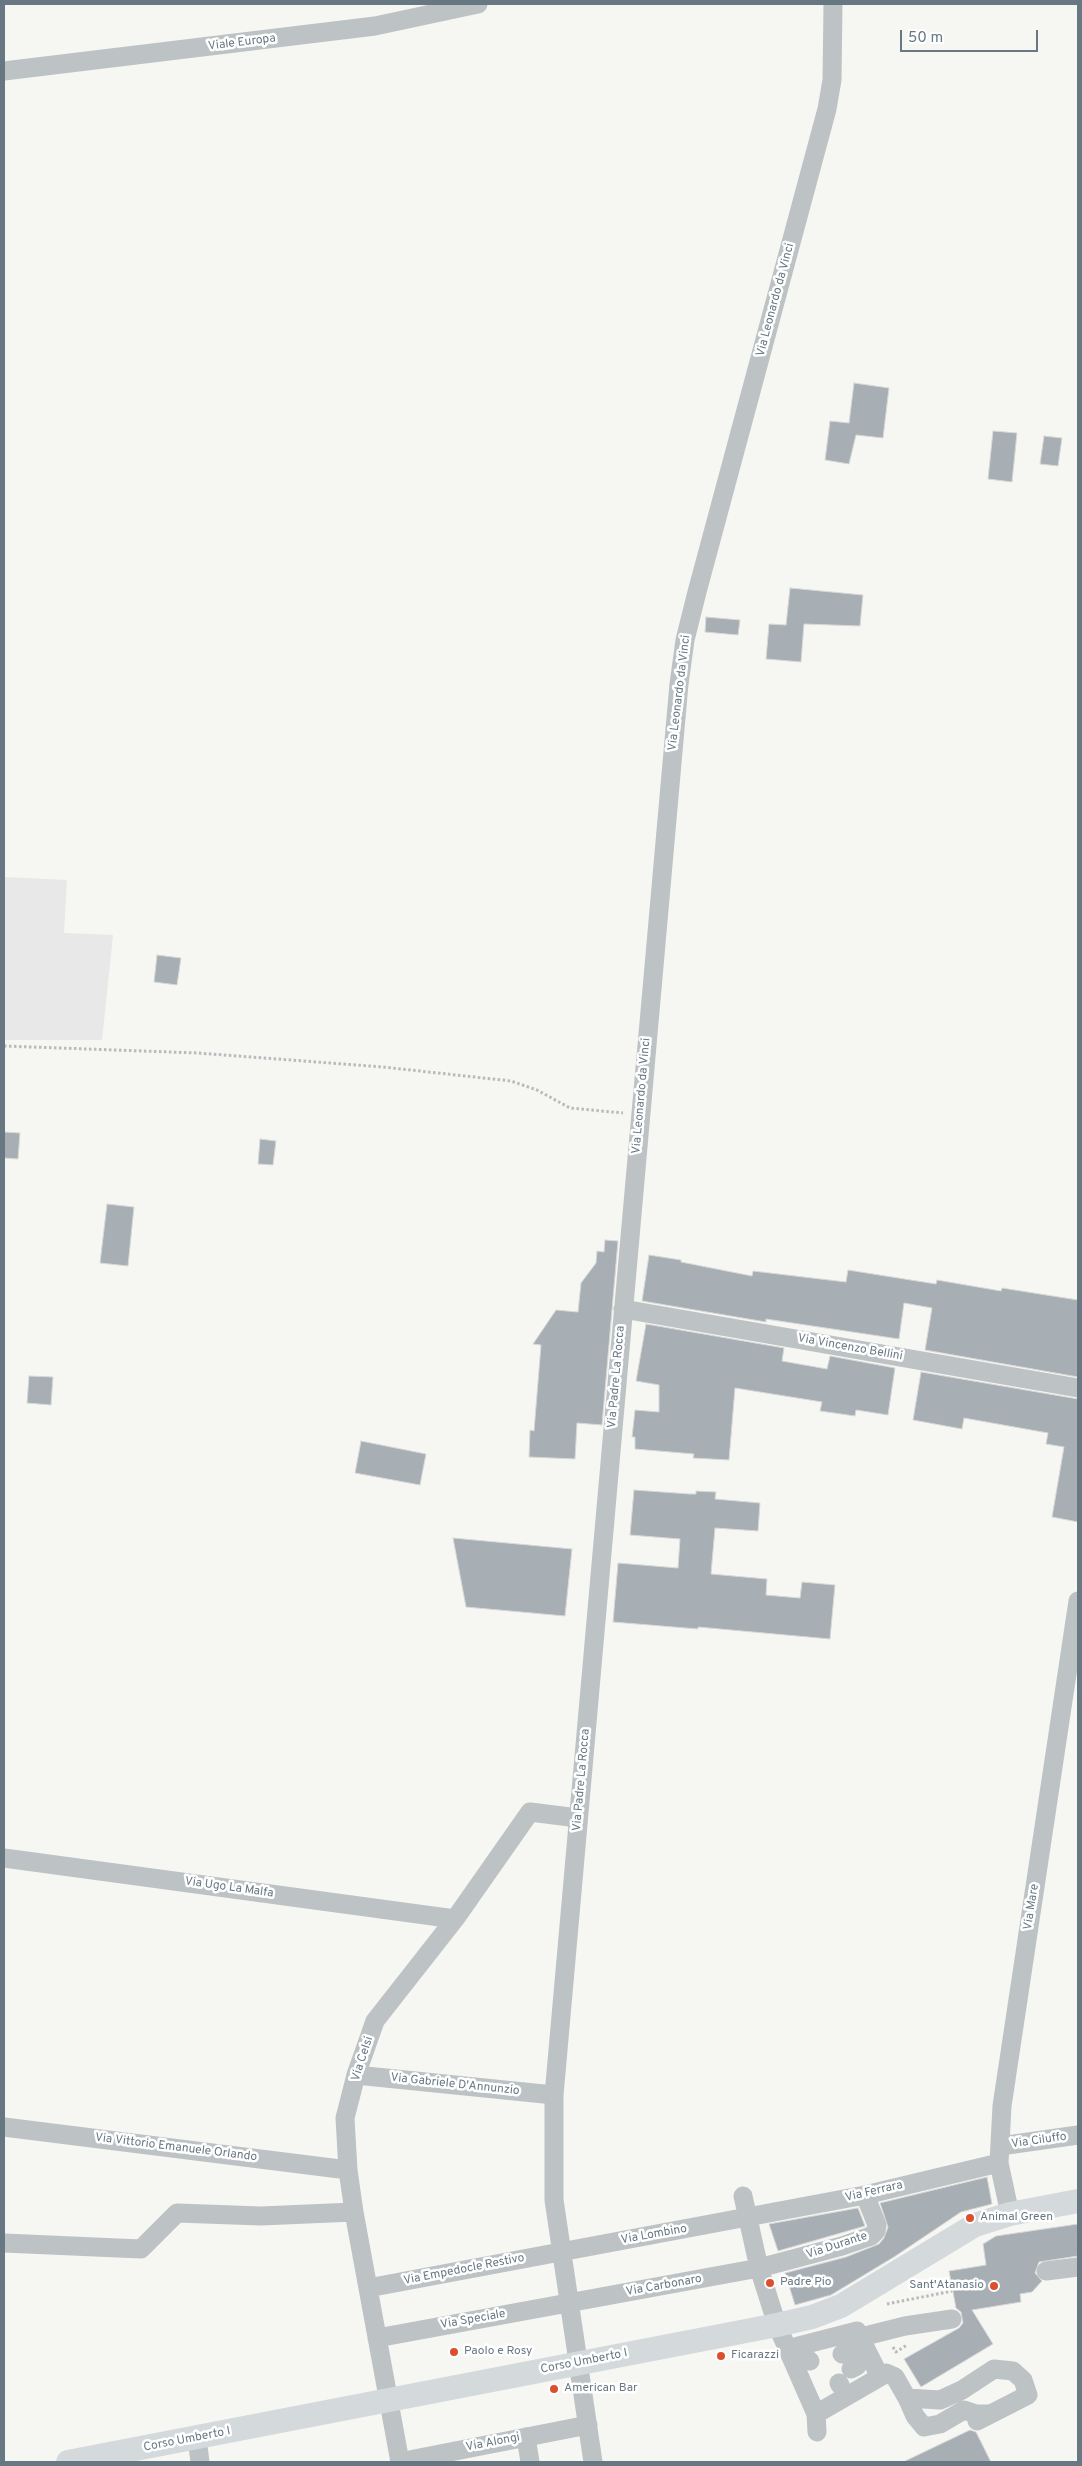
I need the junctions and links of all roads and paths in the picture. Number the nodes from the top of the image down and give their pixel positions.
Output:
1 (478, 4) edge
2 (833, 4) edge
3 (4, 70) edge
4 (4, 1046) edge
5 (640, 1114) junction
6 (623, 1309) junction
7 (1078, 1388) edge
8 (1078, 1600) edge
9 (578, 1818) junction
10 (4, 1858) edge
11 (455, 1919) junction
12 (356, 2075) junction
13 (554, 2095) junction
14 (4, 2127) edge
15 (1078, 2135) edge
16 (1000, 2155) junction
17 (348, 2170) junction
18 (865, 2195) junction
19 (744, 2196) dead end
20 (1078, 2201) edge
21 (354, 2212) junction
22 (1010, 2214) junction
23 (748, 2217) junction
24 (4, 2243) edge
25 (560, 2252) junction
26 (1078, 2266) edge
27 (759, 2268) junction
28 (1046, 2271) dead end
29 (368, 2288) junction
30 (952, 2291) dead end
31 (895, 2302) dead end
32 (569, 2303) junction
33 (952, 2319) dead end
34 (777, 2325) junction
35 (377, 2338) junction
36 (802, 2353) junction
37 (850, 2353) junction
38 (579, 2364) junction
39 (880, 2377) junction
40 (907, 2398) junction
41 (390, 2400) junction
42 (588, 2425) junction
43 (526, 2437) junction
44 (196, 2438) junction
45 (68, 2462) edge
46 (200, 2462) edge
47 (400, 2462) edge
48 (530, 2462) edge
49 (593, 2462) edge

1 - 3 street, Viale Europa
2 - 5 street, Via Leonardo da Vinci
4 - 5 path
5 - 6 street, Via Leonardo da Vinci
6 - 7 street, Via Vincenzo Bellini
6 - 9 street, Via Padre La Rocca
8 - 16 street, Via Mare
9 - 11 street, Via Celsi
9 - 13 street, Via Padre La Rocca
10 - 11 street, Via Ugo La Malfa
11 - 12 street, Via Celsi
12 - 13 street, Via Gabriele D'Annunzio
12 - 17 street, Via Celsi
13 - 25 street, Via Padre La Rocca
14 - 17 street, Via Vittorio Emanuele Orlando
15 - 16 street, Via Ciluffo
16 - 18 street, Via Ferrara
16 - 22 street, Via Mare
17 - 21 street, Via Celsi
18 - 23 street, Via Ferrara
18 - 27 street, Via Durante
19 - 23 street
20 - 22 main road, Corso Umberto I
21 - 24 street
21 - 29 street, Via Celsi
22 - 34 main road, Corso Umberto I
23 - 25 street, Via Lombino
23 - 27 street
25 - 29 street, Via Empedocle Restivo
25 - 32 street, Via Padre La Rocca
26 - 28 street
27 - 32 street, Via Carbonaro
27 - 34 street
29 - 35 street, Via Celsi
30 - 31 path
32 - 35 street, Via Speciale
32 - 38 street, Via Padre La Rocca
33 - 37 street
34 - 36 street
34 - 38 main road, Corso Umberto I
35 - 41 street, Via Celsi
36 - 37 street
36 - 39 street
37 - 39 street
38 - 41 main road, Corso Umberto I
38 - 42 street, Via Padre La Rocca
39 - 40 street
40 - 40 street
41 - 44 main road, Corso Umberto I
41 - 47 street, Via Celsi
42 - 43 street, Via Alongi
42 - 49 street, Via Padre La Rocca
43 - 47 street, Via Alongi
43 - 48 street
44 - 45 main road, Corso Umberto I
44 - 46 street

